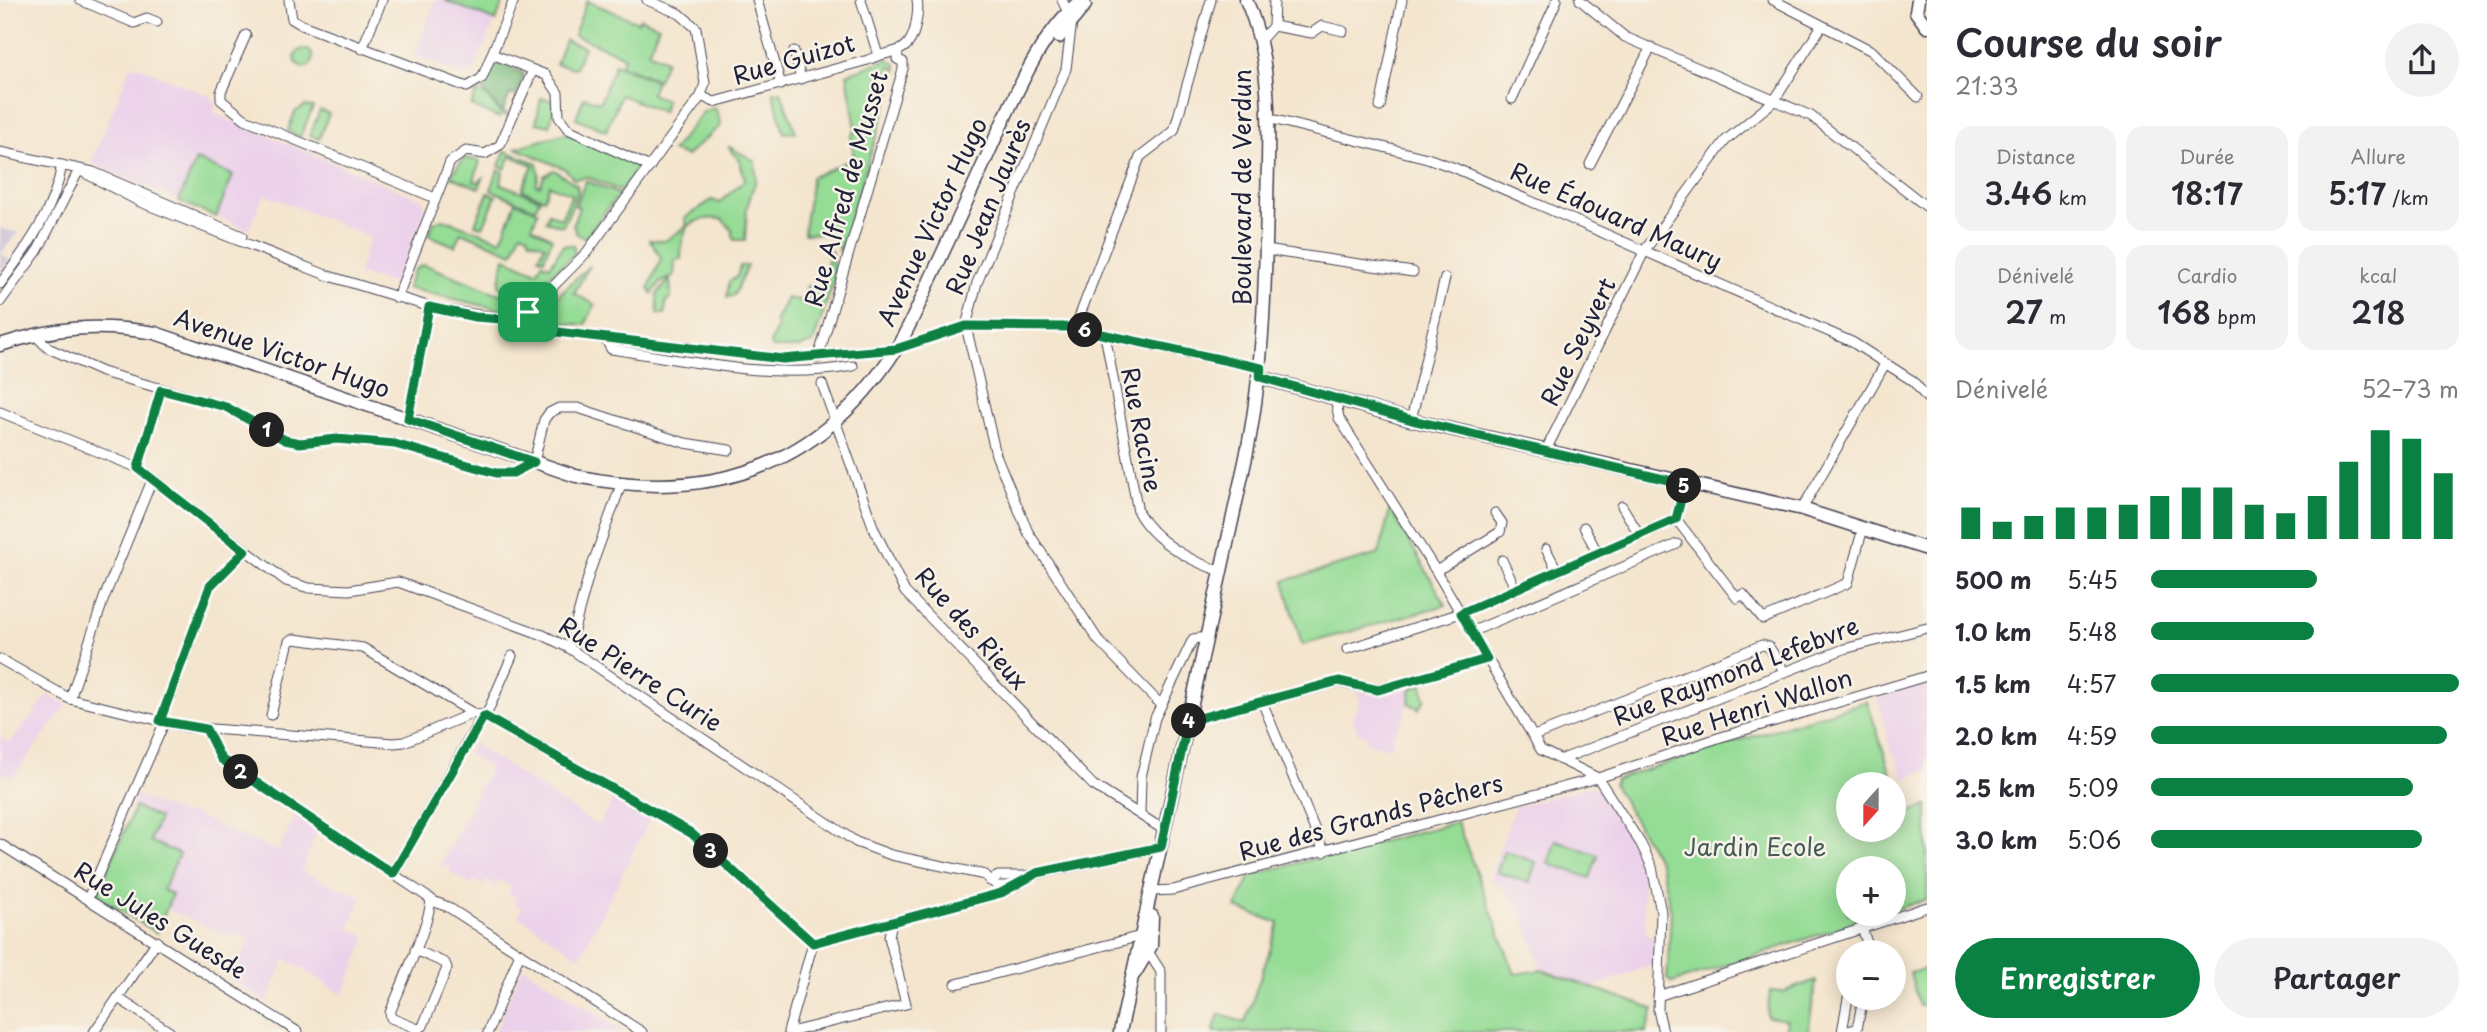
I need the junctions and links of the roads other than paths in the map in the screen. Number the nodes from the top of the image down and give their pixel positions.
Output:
1 (80, 0) edge
2 (289, 0) edge
3 (382, 0) edge
4 (514, 0) edge
5 (647, 0) edge
6 (757, 0) edge
7 (861, 0) edge
8 (917, 0) edge
9 (1062, 0) edge
10 (1082, 0) edge
11 (1089, 0) edge
12 (1211, 0) edge
13 (1245, 0) edge
14 (1274, 0) edge
15 (1402, 0) edge
16 (1557, 0) edge
17 (1580, 0) edge
18 (1773, 0) edge
19 (1918, 0) edge
20 (1069, 17) junction
21 (157, 22) dead end
22 (1273, 26) junction
23 (1821, 27) junction
24 (1927, 27) edge
25 (1343, 31) dead end
26 (1057, 33) junction
27 (246, 35) dead end
28 (1260, 41) junction
29 (1651, 47) junction
30 (1069, 48) junction
31 (362, 49) junction
32 (794, 51) dead end
33 (901, 51) junction
34 (492, 54) junction
35 (878, 55) junction
36 (533, 70) junction
37 (802, 79) junction
38 (781, 85) junction
39 (701, 96) junction
40 (1917, 97) dead end
41 (1512, 99) dead end
42 (1774, 100) junction
43 (1380, 107) dead end
44 (1268, 118) junction
45 (0, 152) edge
46 (1590, 164) dead end
47 (61, 165) junction
48 (650, 167) junction
49 (79, 170) junction
50 (435, 198) junction
51 (1927, 207) edge
52 (1266, 250) junction
53 (1645, 250) junction
54 (1413, 272) dead end
55 (1445, 278) dead end
56 (0, 284) edge
57 (397, 298) junction
58 (0, 302) edge
59 (429, 307) junction
60 (528, 312) junction
61 (516, 320) junction
62 (536, 325) junction
63 (966, 326) junction
64 (1075, 328) junction
65 (34, 334) junction
66 (1105, 335) junction
67 (605, 338) junction
68 (0, 345) edge
69 (896, 349) junction
70 (818, 358) junction
71 (1885, 364) junction
72 (853, 366) dead end
73 (1261, 372) junction
74 (822, 384) dead end
75 (161, 390) junction
76 (1335, 398) junction
77 (1927, 398) edge
78 (0, 412) edge
79 (408, 419) junction
80 (1412, 420) junction
81 (835, 423) junction
82 (729, 450) dead end
83 (1546, 450) junction
84 (534, 462) junction
85 (138, 468) junction
86 (155, 480) junction
87 (1685, 484) junction
88 (621, 485) junction
89 (1622, 506) dead end
90 (1802, 509) junction
91 (1495, 513) dead end
92 (1676, 519) junction
93 (1584, 527) dead end
94 (1863, 528) junction
95 (1640, 536) junction
96 (1677, 544) dead end
97 (1546, 549) dead end
98 (1927, 549) edge
99 (245, 551) junction
100 (1598, 554) junction
101 (1502, 560) dead end
102 (1221, 571) junction
103 (1436, 571) junction
104 (1558, 572) junction
105 (1516, 590) junction
106 (1461, 613) junction
107 (1927, 628) edge
108 (1471, 632) junction
109 (1206, 637) junction
110 (569, 648) junction
111 (1347, 649) dead end
112 (512, 656) dead end
113 (0, 659) edge
114 (1487, 659) junction
115 (1784, 671) junction
116 (1927, 676) edge
117 (71, 699) junction
118 (1263, 704) junction
119 (1161, 705) junction
120 (473, 713) junction
121 (271, 715) dead end
122 (484, 716) junction
123 (163, 721) junction
124 (1188, 721) junction
125 (206, 729) junction
126 (1534, 736) junction
127 (1560, 760) junction
128 (1598, 778) junction
129 (1140, 814) junction
130 (1164, 830) junction
131 (0, 844) edge
132 (1161, 847) junction
133 (1324, 852) junction
134 (1037, 873) junction
135 (393, 874) junction
136 (990, 881) junction
137 (1016, 886) junction
138 (1152, 894) junction
139 (88, 898) junction
140 (430, 898) junction
141 (976, 900) junction
142 (1927, 907) edge
143 (892, 921) junction
144 (1862, 928) junction
145 (1141, 936) junction
146 (1864, 940) edge
147 (157, 941) junction
148 (813, 943) junction
149 (415, 950) junction
150 (520, 953) junction
151 (1149, 953) junction
152 (1142, 965) junction
153 (1161, 972) junction
154 (1133, 976) junction
155 (956, 984) dead end
156 (1658, 996) junction
157 (118, 998) junction
158 (1847, 1010) edge
159 (1861, 1010) edge
160 (424, 1030) edge
161 (94, 1032) edge
162 (170, 1032) edge
163 (299, 1032) edge
164 (488, 1032) edge
165 (642, 1032) edge
166 (789, 1032) edge
167 (1120, 1032) edge
168 (1161, 1032) edge
169 (1663, 1032) edge
170 (1842, 1032) edge

1 - 21 street
2 - 31 street
3 - 31 street
4 - 34 street
5 - 39 street
6 - 38 street
7 - 35 street
8 - 33 street, Rue Alfred de Musset
9 - 20 street
10 - 20 street, Avenue Victor Hugo
11 - 20 street, Avenue Victor Hugo
12 - 64 street
13 - 28 street, Boulevard de Verdun
14 - 22 street
15 - 43 street
16 - 41 street
17 - 29 street
18 - 23 street
19 - 24 street
20 - 26 street, Avenue Victor Hugo
20 - 30 street, Rue Jean Jaurès
22 - 25 street
22 - 28 street
23 - 40 street
23 - 42 street, Rue Seyvert
26 - 30 street
26 - 69 street, Avenue Victor Hugo
27 - 50 street
28 - 44 street, Boulevard de Verdun
29 - 42 street
29 - 46 street
30 - 63 street, Rue Jean Jaurès
31 - 34 street
32 - 37 street
33 - 35 street, Rue Guizot
33 - 70 street, Rue Alfred de Musset
34 - 36 street
35 - 37 street, Rue Guizot
36 - 48 street
36 - 50 street
37 - 38 street, Rue Guizot
38 - 39 street, Rue Guizot
39 - 48 street
42 - 51 street
42 - 53 street, Rue Seyvert
44 - 52 street, Boulevard de Verdun
44 - 53 street, Rue Édouard Maury
45 - 47 street
47 - 49 street
47 - 56 street
48 - 60 street
49 - 57 street
49 - 58 street
50 - 57 street
52 - 54 street
52 - 73 street, Boulevard de Verdun
53 - 71 street, Rue Édouard Maury
53 - 83 street, Rue Seyvert
55 - 80 street
57 - 59 street
59 - 61 street
59 - 79 street
60 - 61 street
60 - 62 street
61 - 62 street
62 - 67 street
63 - 64 street
63 - 69 street
63 - 119 street, Rue Jean Jaurès
64 - 66 street
65 - 68 street, Avenue Victor Hugo
65 - 75 street
65 - 79 street, Avenue Victor Hugo
66 - 73 street
66 - 102 street, Rue Racine
67 - 70 street
67 - 72 street
69 - 70 street
69 - 81 street, Avenue Victor Hugo
71 - 77 street, Rue Édouard Maury
71 - 90 street
73 - 76 street
73 - 102 street, Boulevard de Verdun
74 - 81 street, Rue des Rieux
75 - 84 street
75 - 85 street
76 - 80 street
76 - 103 street
78 - 85 street, Rue Pierre Curie
79 - 84 street, Avenue Victor Hugo
80 - 83 street
81 - 88 street, Avenue Victor Hugo
81 - 129 street, Rue des Rieux
82 - 84 street
83 - 87 street
84 - 88 street, Avenue Victor Hugo
85 - 86 street, Rue Pierre Curie
86 - 99 street, Rue Pierre Curie
86 - 117 street
87 - 90 street
87 - 92 street
88 - 110 street
89 - 95 street
90 - 94 street
91 - 103 street
92 - 94 street
92 - 95 street
93 - 100 street
94 - 98 street
95 - 100 street
96 - 108 street
97 - 104 street
99 - 110 street, Rue Pierre Curie
99 - 123 street
100 - 104 street
101 - 105 street
102 - 109 street, Boulevard de Verdun
103 - 106 street
104 - 105 street
105 - 106 street
106 - 108 street
106 - 111 street
107 - 115 street, Rue Raymond Lefebvre
108 - 114 street
109 - 119 street
109 - 124 street, Boulevard de Verdun
110 - 136 street, Rue Pierre Curie
112 - 122 street
113 - 117 street
114 - 118 street
114 - 126 street
115 - 126 street
115 - 127 street, Rue Raymond Lefebvre
116 - 128 street, Rue Henri Wallon
117 - 123 street
118 - 124 street
118 - 133 street
119 - 129 street
120 - 121 street
120 - 122 street
120 - 125 street
122 - 135 street
122 - 148 street
123 - 125 street
123 - 139 street
124 - 130 street, Boulevard de Verdun
125 - 135 street
126 - 127 street
127 - 128 street
128 - 133 street, Rue des Grands Pêchers
128 - 156 street
129 - 130 street, Rue des Rieux
130 - 132 street, Boulevard de Verdun
131 - 139 street, Rue Jules Guesde
132 - 134 street
132 - 138 street, Boulevard de Verdun
133 - 138 street, Rue des Grands Pêchers
134 - 136 street
134 - 137 street
135 - 140 street
136 - 137 street, Rue Pierre Curie
136 - 141 street
137 - 141 street
138 - 145 street
138 - 151 street
139 - 147 street, Rue Jules Guesde
140 - 149 street
140 - 150 street
141 - 143 street
142 - 144 street
143 - 148 street
143 - 166 street
144 - 146 street
144 - 156 street
145 - 154 street
145 - 155 street
147 - 157 street
147 - 163 street, Rue Jules Guesde
148 - 166 street
149 - 160 street
149 - 160 street
150 - 164 street
150 - 165 street
151 - 152 street
151 - 153 street
152 - 153 street
152 - 154 street
153 - 168 street
154 - 167 street
156 - 169 street
157 - 161 street
157 - 162 street
158 - 170 street
159 - 170 street

